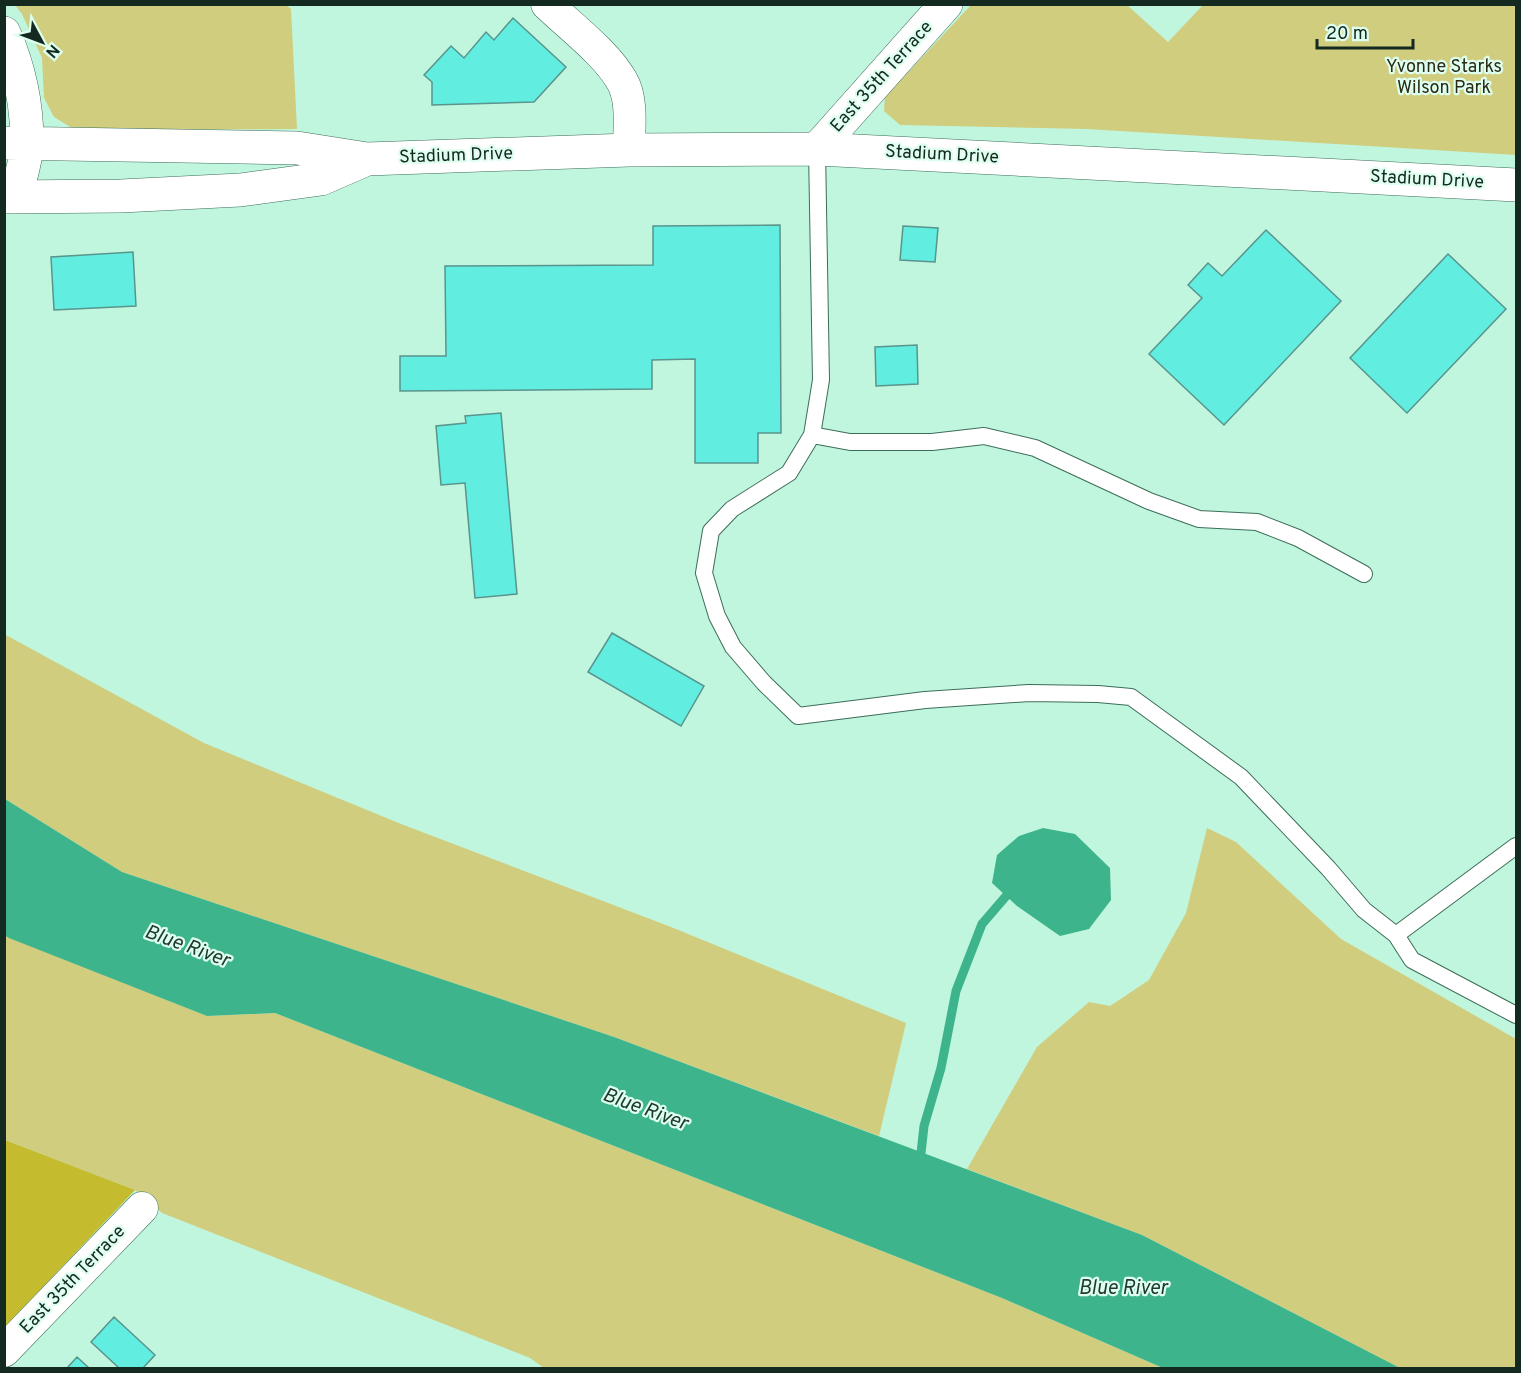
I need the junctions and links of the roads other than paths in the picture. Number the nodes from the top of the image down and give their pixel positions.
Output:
1 (548, 4) edge
2 (946, 4) edge
3 (4, 33) edge
4 (16, 143) edge
5 (817, 149) junction
6 (629, 150) junction
7 (367, 159) junction
8 (1516, 185) edge
9 (10, 197) edge
10 (812, 435) junction
11 (1364, 574) dead end
12 (1516, 846) edge
13 (1396, 935) junction
14 (1516, 1015) edge
15 (142, 1208) dead end
16 (4, 1351) edge

1 - 6 street
2 - 5 main road, East 35th Terrace
3 - 4 main road
4 - 7 main road, Stadium Drive
4 - 9 main road
5 - 6 main road, Stadium Drive
5 - 8 main road, Stadium Drive
5 - 10 lane
6 - 7 main road, Stadium Drive
7 - 9 main road, Stadium Drive
10 - 11 lane
10 - 13 lane
12 - 13 lane
13 - 14 lane
15 - 16 street, East 35th Terrace

